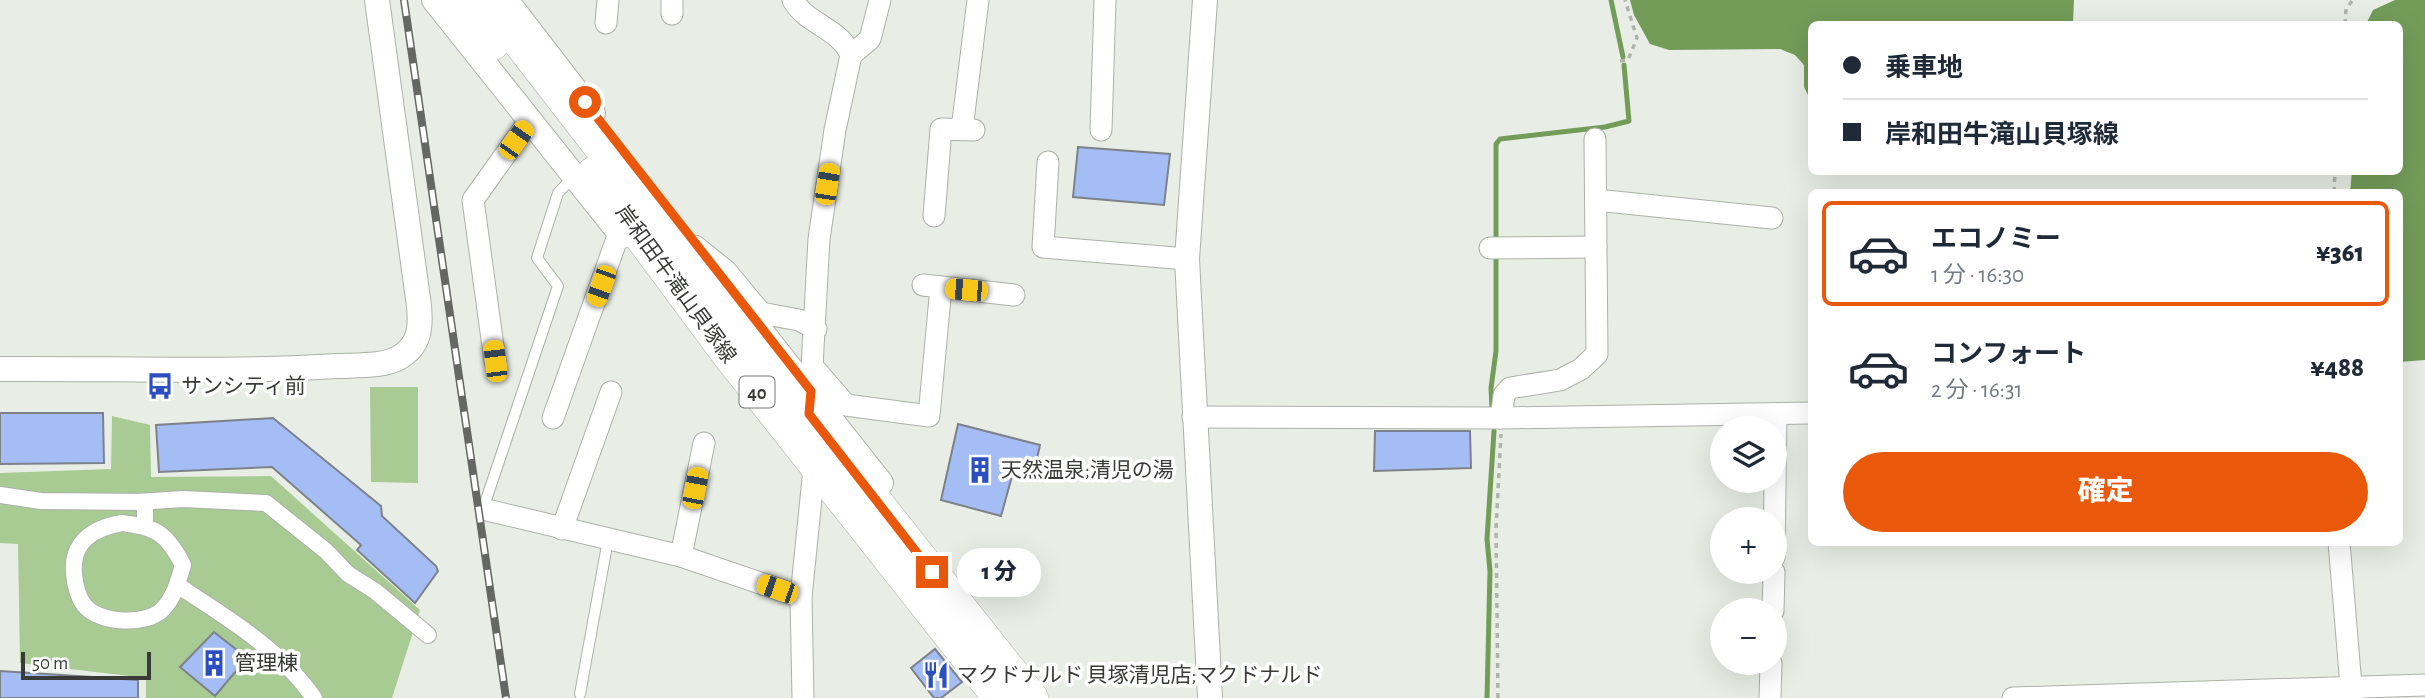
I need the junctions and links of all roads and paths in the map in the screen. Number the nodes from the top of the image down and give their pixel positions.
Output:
1 (377, 0) edge
2 (434, 0) edge
3 (459, 0) edge
4 (486, 0) edge
5 (506, 0) edge
6 (608, 0) edge
7 (793, 0) edge
8 (880, 0) edge
9 (978, 0) edge
10 (1105, 0) edge
11 (1205, 0) edge
12 (1625, 0) edge
13 (2352, 1) edge
14 (2345, 21) edge
15 (606, 23) dead end
16 (851, 55) junction
17 (1620, 61) dead end
18 (530, 73) junction
19 (530, 120) junction
20 (1101, 130) dead end
21 (1595, 139) dead end
22 (1048, 162) dead end
23 (574, 176) junction
24 (1596, 200) junction
25 (934, 216) dead end
26 (1772, 218) dead end
27 (620, 233) junction
28 (695, 246) junction
29 (1596, 247) junction
30 (1496, 248) dead end
31 (1187, 259) junction
32 (1014, 295) dead end
33 (816, 329) junction
34 (495, 361) dead end
35 (813, 367) junction
36 (0, 369) edge
37 (611, 392) dead end
38 (803, 413) junction
39 (1808, 413) edge
40 (1776, 414) junction
41 (1193, 417) junction
42 (553, 418) dead end
43 (1501, 418) junction
44 (704, 443) dead end
45 (816, 467) junction
46 (0, 495) edge
47 (137, 502) junction
48 (1775, 507) edge
49 (488, 510) joint
50 (145, 526) junction
51 (562, 529) junction
52 (608, 540) junction
53 (2340, 546) edge
54 (681, 556) junction
55 (177, 585) junction
56 (801, 597) junction
57 (428, 635) dead end
58 (1771, 675) edge
59 (2425, 685) edge
60 (2352, 692) edge
61 (580, 694) dead end
62 (314, 698) edge
63 (803, 698) edge
64 (999, 698) edge
65 (1032, 698) edge
66 (1210, 698) edge
67 (1498, 698) edge
68 (1770, 698) edge
69 (2013, 698) edge

1 - 36 street
2 - 19 street
3 - 18 main road, 岸和田牛滝山貝塚線 / 40
4 - 18 main road, 岸和田牛滝山貝塚線 / 40
5 - 28 street
6 - 15 street
7 - 16 street
8 - 16 street
9 - 25 street
10 - 20 street
11 - 31 street
12 - 17 path
13 - 14 path
16 - 33 street
18 - 38 main road, 岸和田牛滝山貝塚線 / 40
19 - 23 street
19 - 34 street
21 - 24 street
22 - 31 street
23 - 27 street
23 - 49 lane
24 - 26 street
24 - 29 street
27 - 38 street
27 - 42 street
28 - 33 street
28 - 38 street
29 - 30 street
29 - 43 street
31 - 41 street
32 - 35 street
33 - 35 street
35 - 38 street
37 - 51 street
38 - 45 main road, 岸和田牛滝山貝塚線 / 40
38 - 65 main road, 岸和田牛滝山貝塚線 / 40
39 - 40 street
40 - 43 street
40 - 48 street
41 - 43 street
41 - 66 street
43 - 67 path
44 - 54 street
45 - 56 street
45 - 64 main road, 岸和田牛滝山貝塚線 / 40
46 - 47 street
47 - 50 street
47 - 57 street
49 - 51 street
50 - 55 street
50 - 55 street
51 - 52 street
52 - 54 street
52 - 61 lane
53 - 60 street
54 - 56 street
55 - 62 street
56 - 63 street
58 - 68 street
59 - 60 street
60 - 69 street

